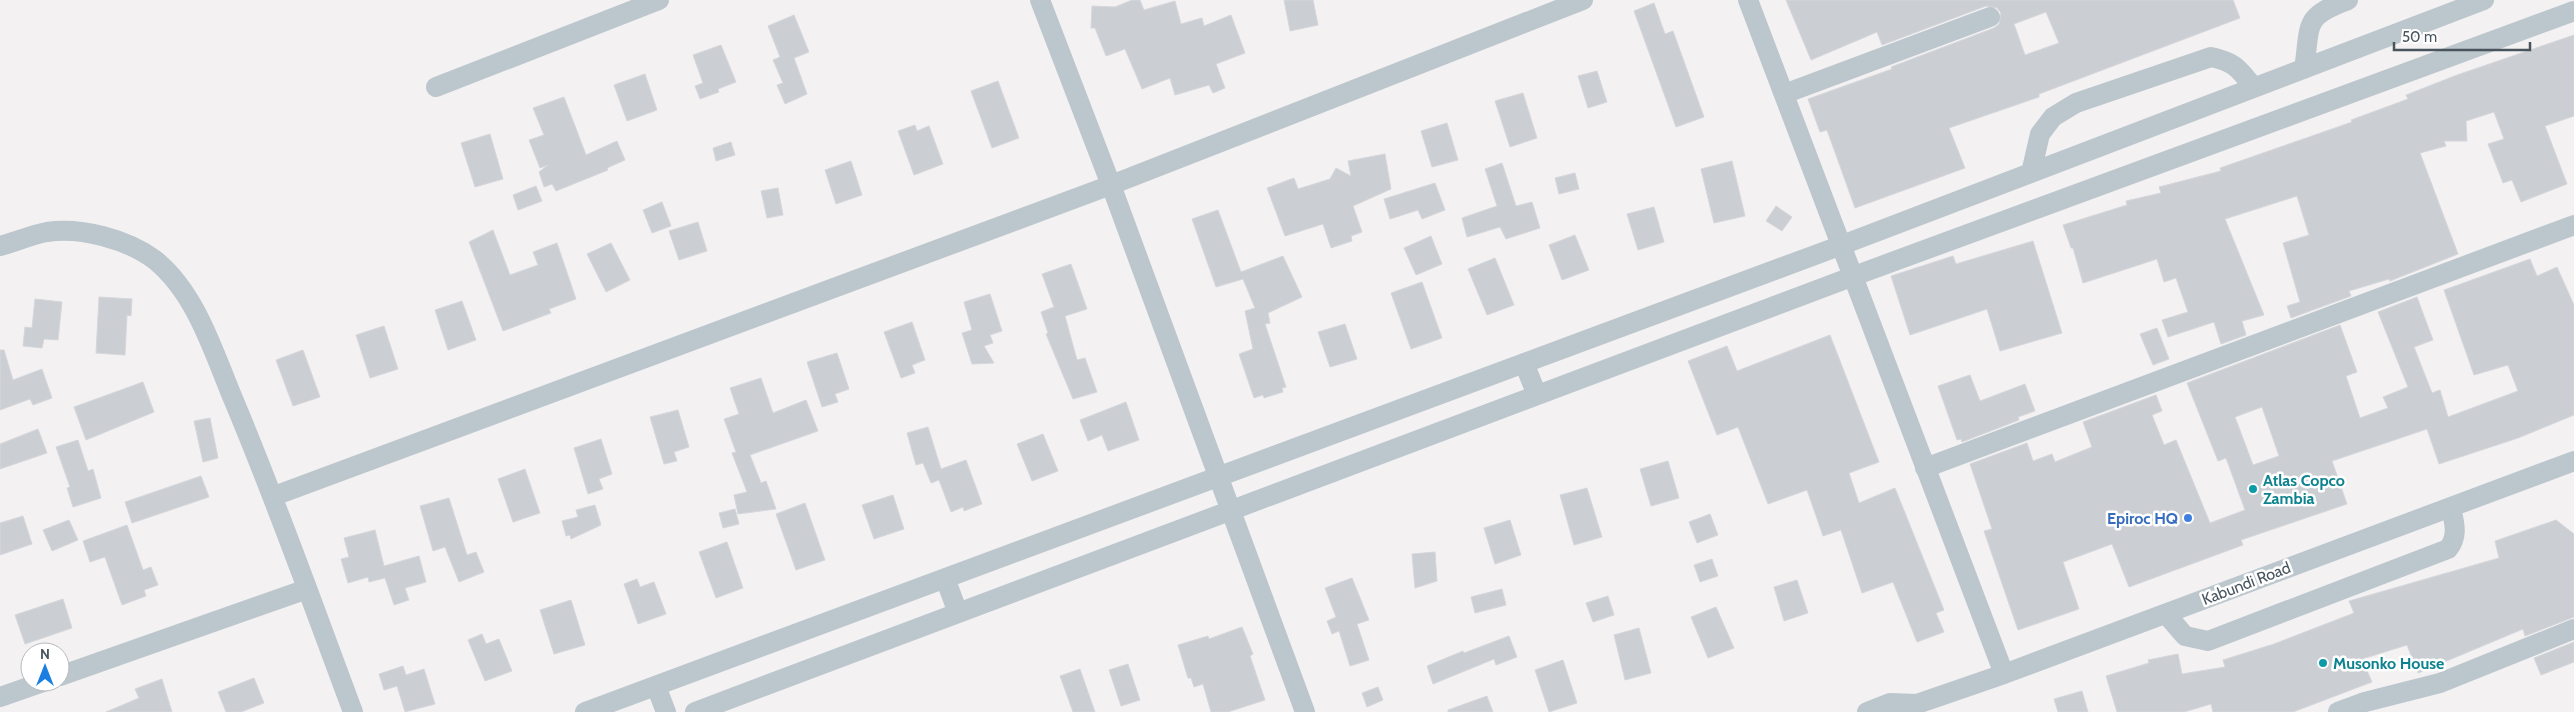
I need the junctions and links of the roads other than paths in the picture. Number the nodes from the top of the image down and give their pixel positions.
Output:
1 (658, 0) edge
2 (1040, 0) edge
3 (1583, 0) edge
4 (1748, 0) edge
5 (2348, 0) edge
6 (2484, 0) edge
7 (2574, 11) edge
8 (1990, 17) dead end
9 (2304, 69) junction
10 (436, 87) dead end
11 (2254, 88) junction
12 (1784, 94) junction
13 (2032, 173) junction
14 (1111, 185) junction
15 (2574, 224) edge
16 (1842, 245) junction
17 (0, 246) edge
18 (1854, 276) junction
19 (1524, 363) junction
20 (1537, 395) junction
21 (2574, 460) edge
22 (1926, 468) junction
23 (1218, 476) junction
24 (274, 496) junction
25 (2451, 507) junction
26 (1230, 510) junction
27 (946, 578) junction
28 (307, 589) junction
29 (958, 613) junction
30 (2166, 614) junction
31 (2574, 629) edge
32 (70, 672) edge
33 (2004, 674) junction
34 (656, 686) junction
35 (20, 690) edge
36 (0, 697) edge
37 (1891, 708) edge
38 (1913, 708) edge
39 (353, 712) edge
40 (585, 712) edge
41 (666, 712) edge
42 (695, 712) edge
43 (1305, 712) edge
44 (1867, 712) edge
45 (2338, 712) edge

1 - 10 street
2 - 14 street
3 - 14 street
4 - 12 street
5 - 9 street
6 - 9 street
7 - 18 street
8 - 12 street
9 - 11 street
11 - 13 street
11 - 13 street
12 - 16 street
13 - 16 street
14 - 23 street
14 - 24 street
15 - 22 street
16 - 18 street
16 - 19 street
17 - 24 street
18 - 20 street
18 - 22 street
19 - 20 street
19 - 23 street
20 - 26 street
21 - 25 street, Kabundi Road
22 - 33 street
23 - 26 street
23 - 27 street
24 - 28 street
25 - 30 street, Kabundi Road
25 - 30 street
26 - 29 street
26 - 43 street
27 - 29 street
27 - 34 street
28 - 32 street
28 - 39 street
29 - 42 street
30 - 33 street, Kabundi Road
31 - 45 street
33 - 38 street, Kabundi Road
34 - 40 street
34 - 41 street
35 - 36 street
37 - 38 street, Kabundi Road
37 - 44 street, Kabundi Road

